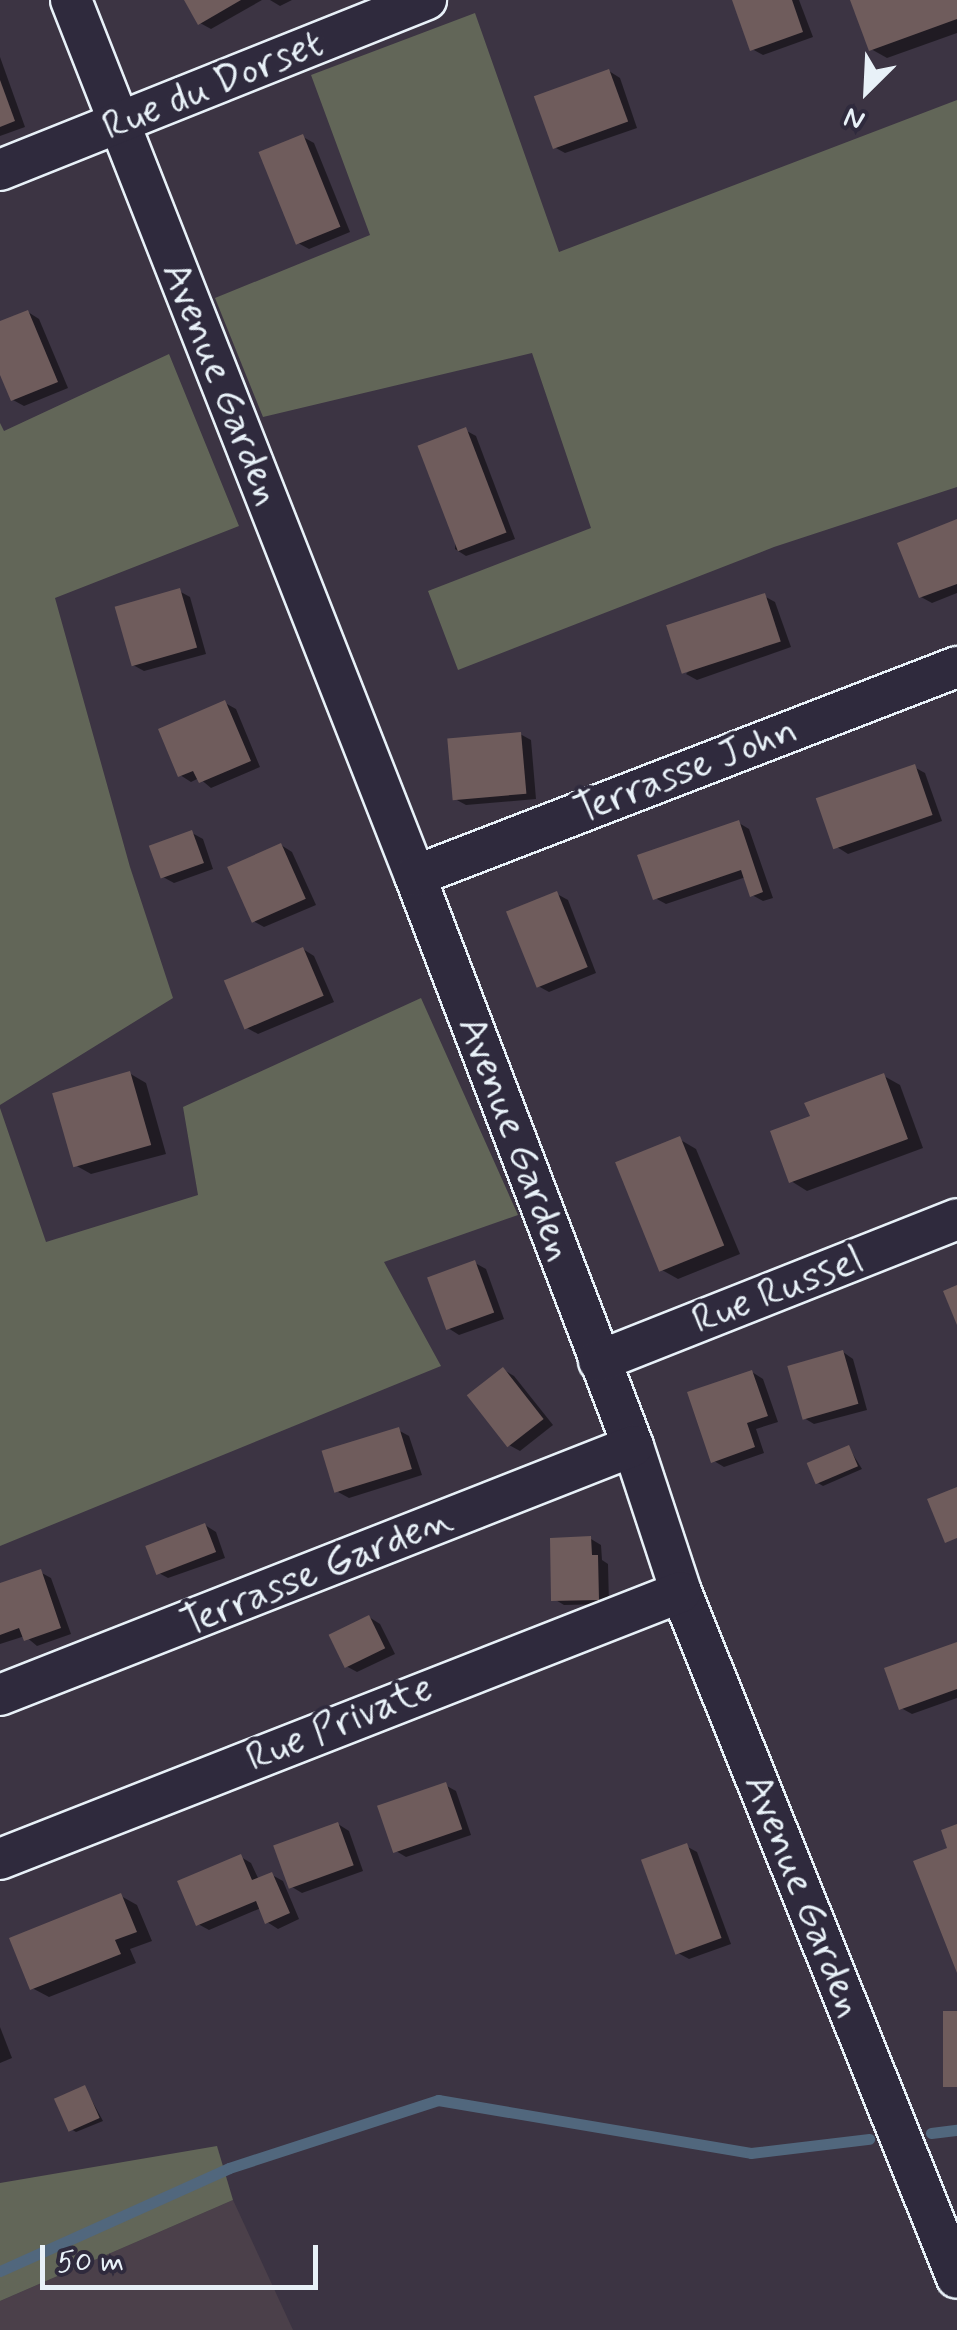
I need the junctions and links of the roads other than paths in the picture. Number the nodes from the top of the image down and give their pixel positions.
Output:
1 (71, 0) edge
2 (426, 0) edge
3 (118, 124) junction
4 (0, 170) edge
5 (957, 668) edge
6 (415, 876) junction
7 (957, 1220) edge
8 (600, 1361) junction
9 (633, 1446) junction
10 (681, 1592) junction
11 (0, 1695) edge
12 (0, 1858) edge
13 (957, 2278) edge

1 - 3 street, Avenue Garden
2 - 3 street, Rue du Dorset
3 - 4 street, Rue du Dorset
3 - 6 street, Avenue Garden
5 - 6 street, Terrasse John
6 - 8 street, Avenue Garden
7 - 8 street, Rue Russel
8 - 9 street, Avenue Garden
9 - 10 street, Avenue Garden
9 - 11 street, Terrasse Garden
10 - 12 street, Rue Private
10 - 13 street, Avenue Garden

